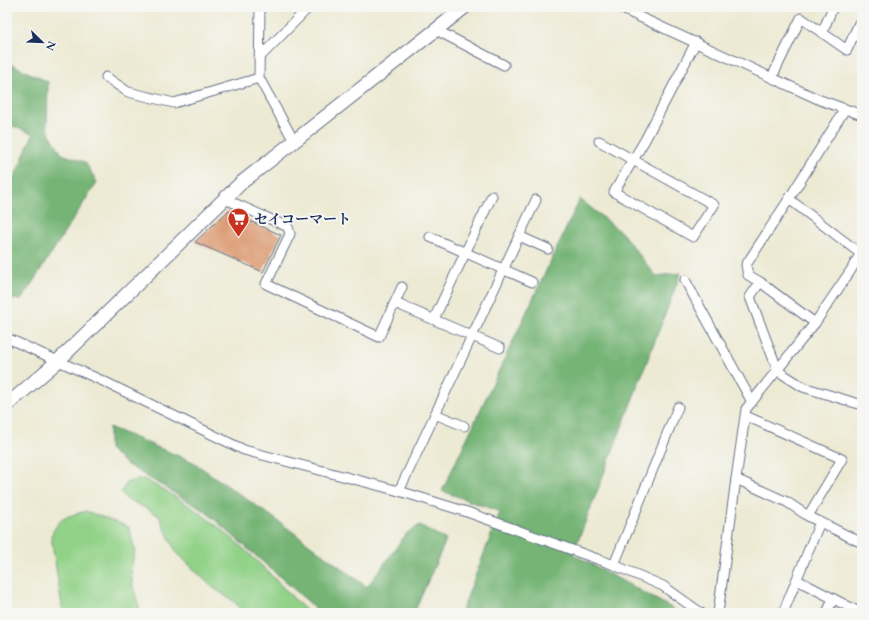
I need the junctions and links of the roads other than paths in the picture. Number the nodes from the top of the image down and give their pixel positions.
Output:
1 (260, 7) edge
2 (309, 7) edge
3 (465, 7) edge
4 (618, 7) edge
5 (833, 7) edge
6 (859, 23) dead end
7 (436, 30) junction
8 (822, 33) junction
9 (696, 42) junction
10 (259, 58) junction
11 (504, 65) dead end
12 (106, 77) dead end
13 (259, 78) junction
14 (772, 78) junction
15 (845, 109) junction
16 (862, 115) edge
17 (599, 140) dead end
18 (294, 142) junction
19 (634, 160) junction
20 (492, 196) dead end
21 (225, 199) junction
22 (789, 199) junction
23 (536, 200) dead end
24 (519, 236) junction
25 (430, 237) dead end
26 (548, 249) dead end
27 (465, 252) junction
28 (861, 252) edge
29 (503, 269) junction
30 (685, 280) dead end
31 (532, 282) dead end
32 (760, 282) junction
33 (402, 287) dead end
34 (395, 303) junction
35 (434, 319) junction
36 (815, 323) junction
37 (472, 336) junction
38 (7, 338) edge
39 (500, 348) dead end
40 (58, 362) junction
41 (778, 371) junction
42 (752, 402) junction
43 (7, 405) edge
44 (862, 405) edge
45 (678, 407) dead end
46 (435, 414) junction
47 (746, 416) junction
48 (464, 426) dead end
49 (736, 479) junction
50 (400, 491) junction
51 (808, 516) junction
52 (820, 522) junction
53 (858, 541) dead end
54 (614, 565) junction
55 (797, 580) junction
56 (833, 599) junction
57 (701, 613) edge
58 (718, 613) edge
59 (783, 613) edge
60 (827, 613) edge
61 (861, 613) edge

1 - 10 street
2 - 10 street
3 - 7 street
4 - 9 street
5 - 8 street
6 - 8 street
7 - 11 street
7 - 18 street
8 - 14 street
9 - 14 street
9 - 19 street
10 - 13 street
12 - 13 street
13 - 18 street
14 - 15 street
15 - 16 street
15 - 22 street
17 - 19 street
18 - 21 street
19 - 19 street
20 - 27 street
21 - 34 street
21 - 40 street
22 - 28 street
22 - 32 street
23 - 24 street
24 - 26 street
24 - 29 street
25 - 27 street
27 - 29 street
27 - 35 street
28 - 36 street
29 - 31 street
29 - 37 street
30 - 42 street
32 - 36 street
32 - 41 street
33 - 34 street
34 - 35 street
35 - 37 street
36 - 41 street
37 - 39 street
37 - 46 street
38 - 40 street
40 - 43 street
40 - 50 street
41 - 42 street
41 - 44 street
42 - 47 street
45 - 54 street
46 - 48 street
46 - 50 street
47 - 49 street
47 - 51 street
49 - 51 street
49 - 58 street
50 - 54 street
51 - 52 street
52 - 53 street
52 - 55 street
54 - 57 street
55 - 56 street
55 - 59 street
56 - 60 street
56 - 61 street

